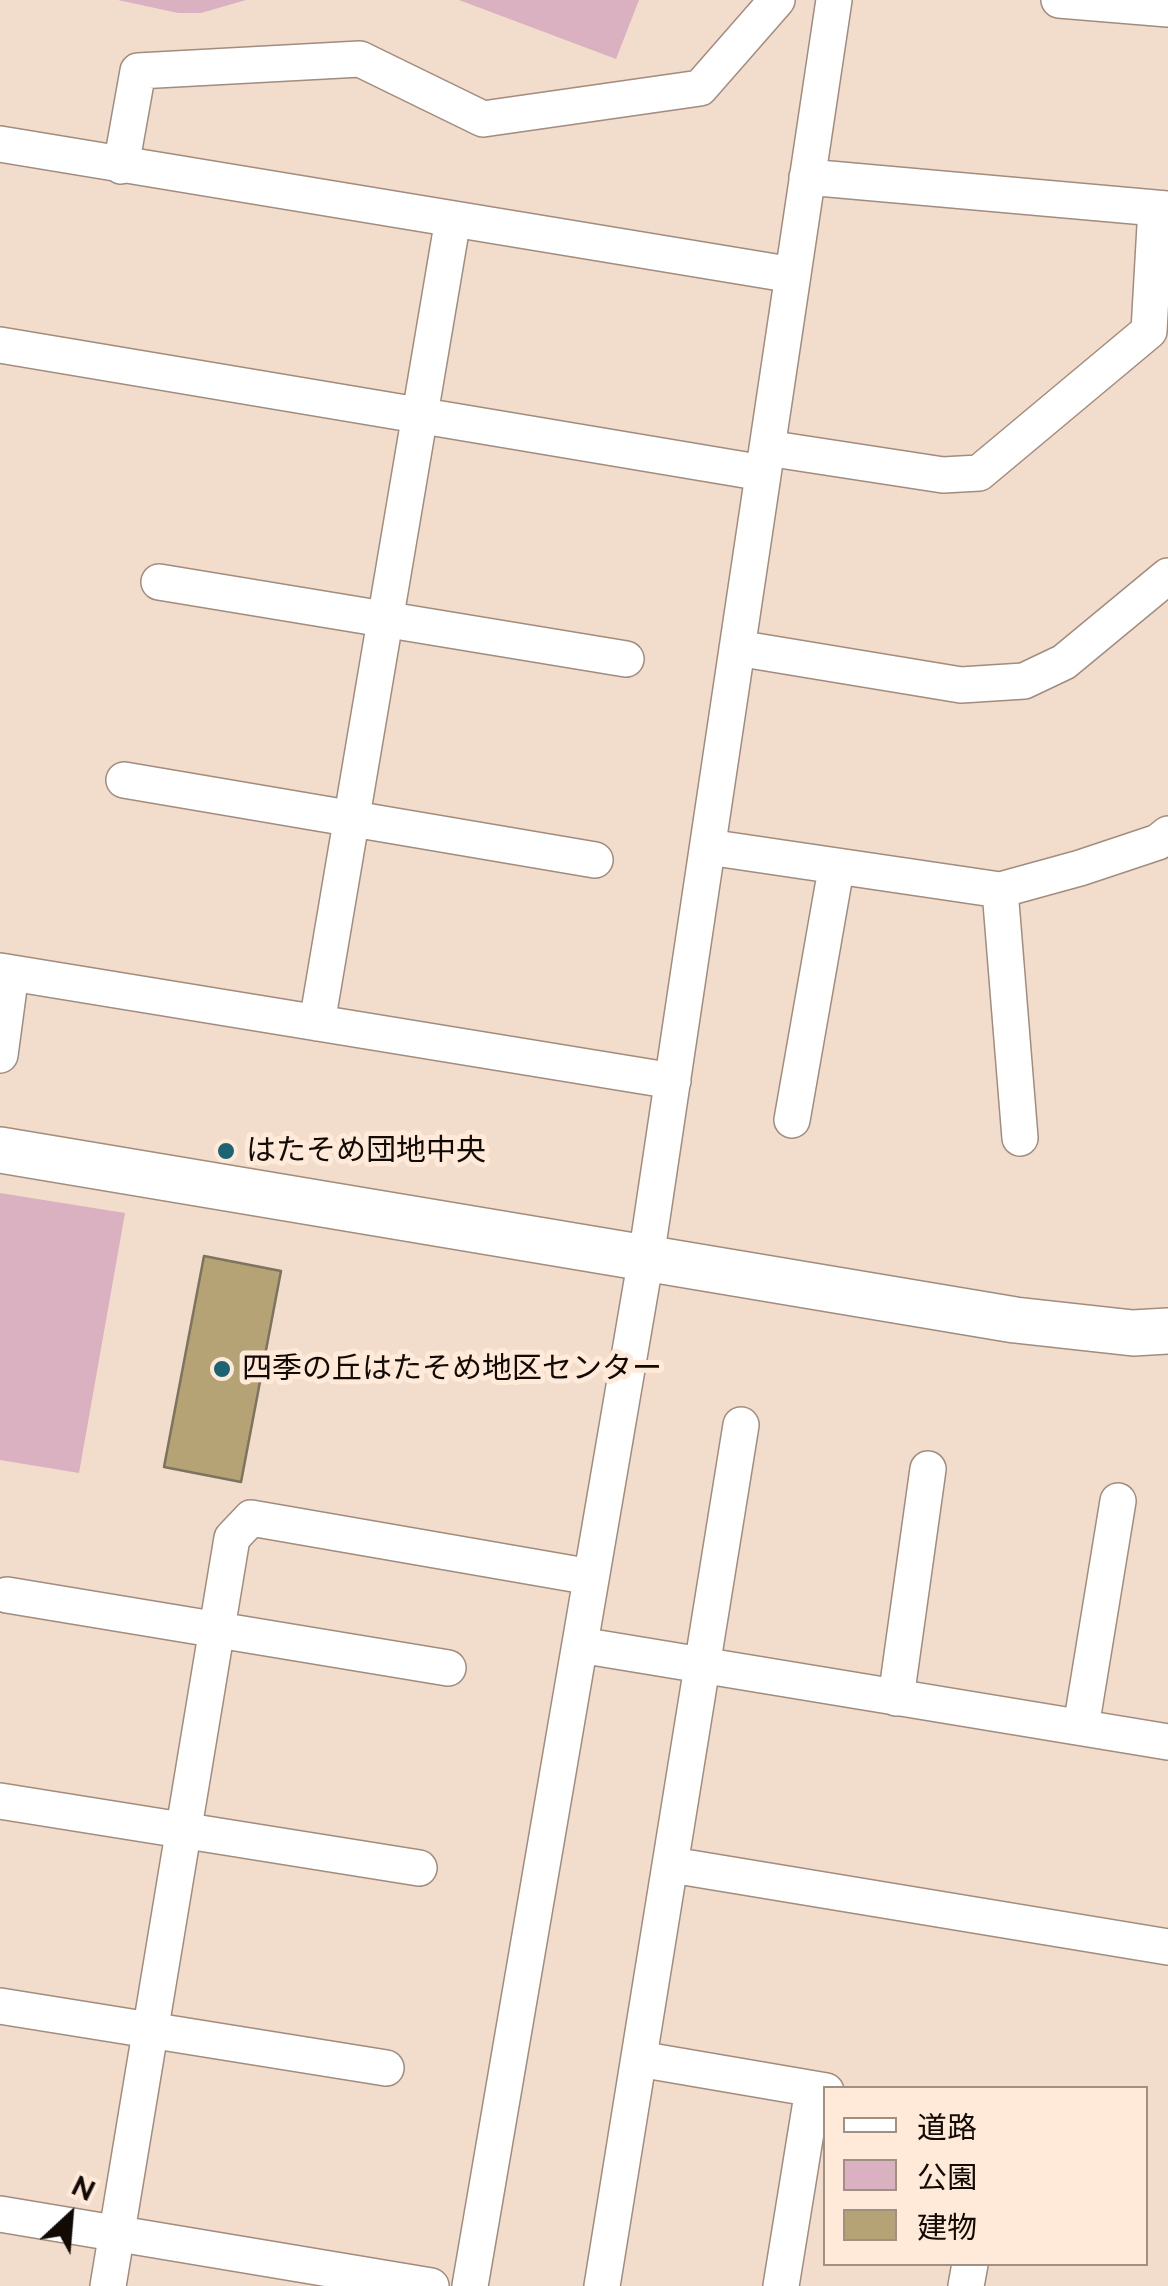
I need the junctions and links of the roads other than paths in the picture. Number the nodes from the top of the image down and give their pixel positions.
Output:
1 (777, 0) edge
2 (834, 0) edge
3 (1058, 0) edge
4 (1168, 9) edge
5 (0, 144) edge
6 (120, 166) junction
7 (807, 176) junction
8 (1162, 209) edge
9 (452, 219) junction
10 (793, 275) junction
11 (0, 345) edge
12 (419, 415) junction
13 (765, 461) junction
14 (1168, 576) edge
15 (159, 582) dead end
16 (385, 619) junction
17 (737, 648) junction
18 (626, 659) dead end
19 (124, 780) dead end
20 (352, 818) junction
21 (1165, 846) edge
22 (708, 848) junction
23 (595, 860) dead end
24 (836, 869) junction
25 (1000, 890) junction
26 (5, 972) edge
27 (318, 1023) junction
28 (0, 1055) edge
29 (673, 1080) junction
30 (792, 1120) dead end
31 (1020, 1138) dead end
32 (0, 1150) edge
33 (646, 1258) junction
34 (1168, 1331) edge
35 (741, 1425) dead end
36 (928, 1469) dead end
37 (1118, 1501) dead end
38 (592, 1577) junction
39 (7, 1595) dead end
40 (218, 1630) junction
41 (580, 1645) junction
42 (701, 1664) junction
43 (448, 1668) dead end
44 (896, 1698) junction
45 (1081, 1727) junction
46 (1168, 1742) edge
47 (0, 1801) edge
48 (184, 1830) junction
49 (672, 1865) junction
50 (419, 1868) dead end
51 (1168, 1947) edge
52 (0, 2006) edge
53 (150, 2029) junction
54 (639, 2059) junction
55 (386, 2068) dead end
56 (819, 2090) edge
57 (0, 2214) edge
58 (116, 2232) junction
59 (108, 2286) edge
60 (430, 2286) edge
61 (470, 2286) edge
62 (602, 2286) edge
63 (781, 2286) edge

1 - 6 street
2 - 7 street
3 - 4 street
5 - 6 street
6 - 9 street
7 - 8 street
7 - 10 street
8 - 13 street
9 - 10 street
9 - 12 street
10 - 13 street
11 - 12 street
12 - 13 street
12 - 16 street
13 - 17 street
14 - 17 street
15 - 16 street
16 - 18 street
16 - 20 street
17 - 22 street
19 - 20 street
20 - 23 street
20 - 27 street
21 - 25 street
22 - 24 street
22 - 29 street
24 - 25 street
24 - 30 street
25 - 31 street
26 - 27 street
26 - 28 street
27 - 29 street
29 - 33 street
32 - 33 street
33 - 34 street
33 - 38 street
35 - 42 street
36 - 44 street
37 - 45 street
38 - 40 street
38 - 41 street
39 - 40 street
40 - 43 street
40 - 48 street
41 - 42 street
41 - 61 street
42 - 44 street
42 - 49 street
44 - 45 street
45 - 46 street
47 - 48 street
48 - 50 street
48 - 53 street
49 - 51 street
49 - 54 street
52 - 53 street
53 - 55 street
53 - 58 street
54 - 56 street
54 - 62 street
56 - 63 street
57 - 58 street
58 - 59 street
58 - 60 street

